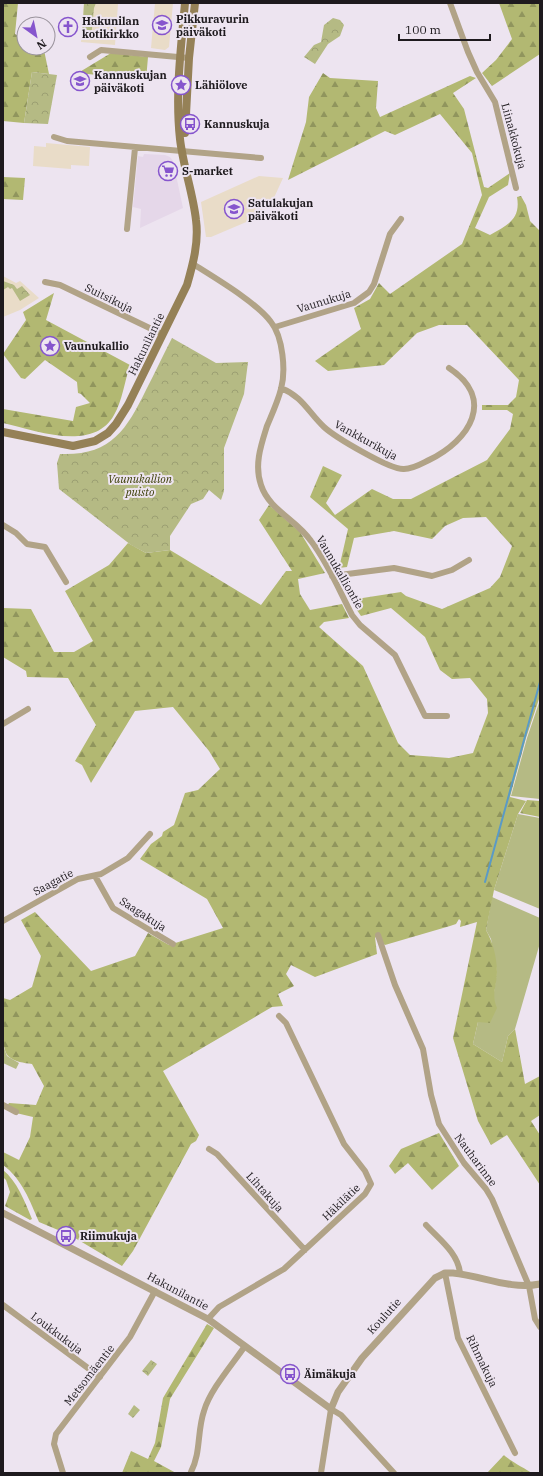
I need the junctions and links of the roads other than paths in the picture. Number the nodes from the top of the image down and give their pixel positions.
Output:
1 (184, 3) edge
2 (195, 3) edge
3 (450, 3) edge
4 (90, 57) dead end
5 (180, 57) junction
6 (189, 58) junction
7 (54, 137) dead end
8 (135, 148) junction
9 (183, 151) junction
10 (261, 158) dead end
11 (516, 188) dead end
12 (401, 219) dead end
13 (127, 229) dead end
14 (193, 264) junction
15 (46, 282) dead end
16 (274, 326) junction
17 (162, 334) junction
18 (449, 368) dead end
19 (282, 388) junction
20 (3, 432) edge
21 (3, 525) edge
22 (469, 560) dead end
23 (332, 576) junction
24 (66, 582) dead end
25 (28, 709) dead end
26 (447, 716) dead end
27 (3, 724) edge
28 (150, 834) dead end
29 (95, 876) junction
30 (3, 922) edge
31 (378, 935) dead end
32 (173, 944) dead end
33 (279, 1016) dead end
34 (3, 1105) edge
35 (16, 1112) dead end
36 (209, 1150) dead end
37 (3, 1213) edge
38 (426, 1225) dead end
39 (305, 1250) junction
40 (445, 1273) junction
41 (460, 1273) junction
42 (540, 1284) edge
43 (529, 1286) junction
44 (156, 1291) junction
45 (3, 1305) edge
46 (208, 1319) junction
47 (540, 1327) edge
48 (245, 1346) junction
49 (100, 1377) junction
50 (331, 1409) junction
51 (515, 1453) dead end
52 (191, 1472) dead end
53 (62, 1473) edge
54 (321, 1473) edge
55 (394, 1473) edge

1 - 5 main road, Hakunilantie
2 - 6 main road, Hakunilantie
3 - 11 street, Liinakkokuja
4 - 5 street
5 - 6 street
5 - 9 main road, Hakunilantie
6 - 9 main road, Hakunilantie
7 - 8 street
8 - 9 street
8 - 13 street
9 - 10 street
9 - 14 main road, Hakunilantie
12 - 16 street, Vaunukuja
14 - 16 street, Vaunukalliontie
14 - 17 main road, Hakunilantie
15 - 17 street, Suitsikuja
16 - 19 street, Vaunukalliontie
17 - 20 main road, Hakunilantie
18 - 19 street, Vankkurikuja
19 - 23 street, Vaunukalliontie
21 - 24 street
22 - 23 street
23 - 26 street, Vaunukalliontie
25 - 27 street
28 - 29 street, Saagatie
29 - 30 street, Saagatie
29 - 32 street, Saagakuja
31 - 43 street, Nauharinne
33 - 39 street, Häkilätie
34 - 35 street
36 - 39 street, Lihtakuja
37 - 44 street, Hakunilantie
38 - 41 street
39 - 46 street, Häkilätie
40 - 41 street
40 - 50 street, Koulutie
40 - 51 street, Rihmakuja
41 - 43 street
42 - 43 street
43 - 47 street, Nauharinne
44 - 46 street, Hakunilantie
44 - 49 street, Metsomäentie
45 - 49 street, Loukkukuja
46 - 48 street, Hakunilantie
48 - 50 street, Hakunilantie
48 - 52 street
49 - 53 street, Metsomäentie
50 - 54 street, Koulutie
50 - 55 street

